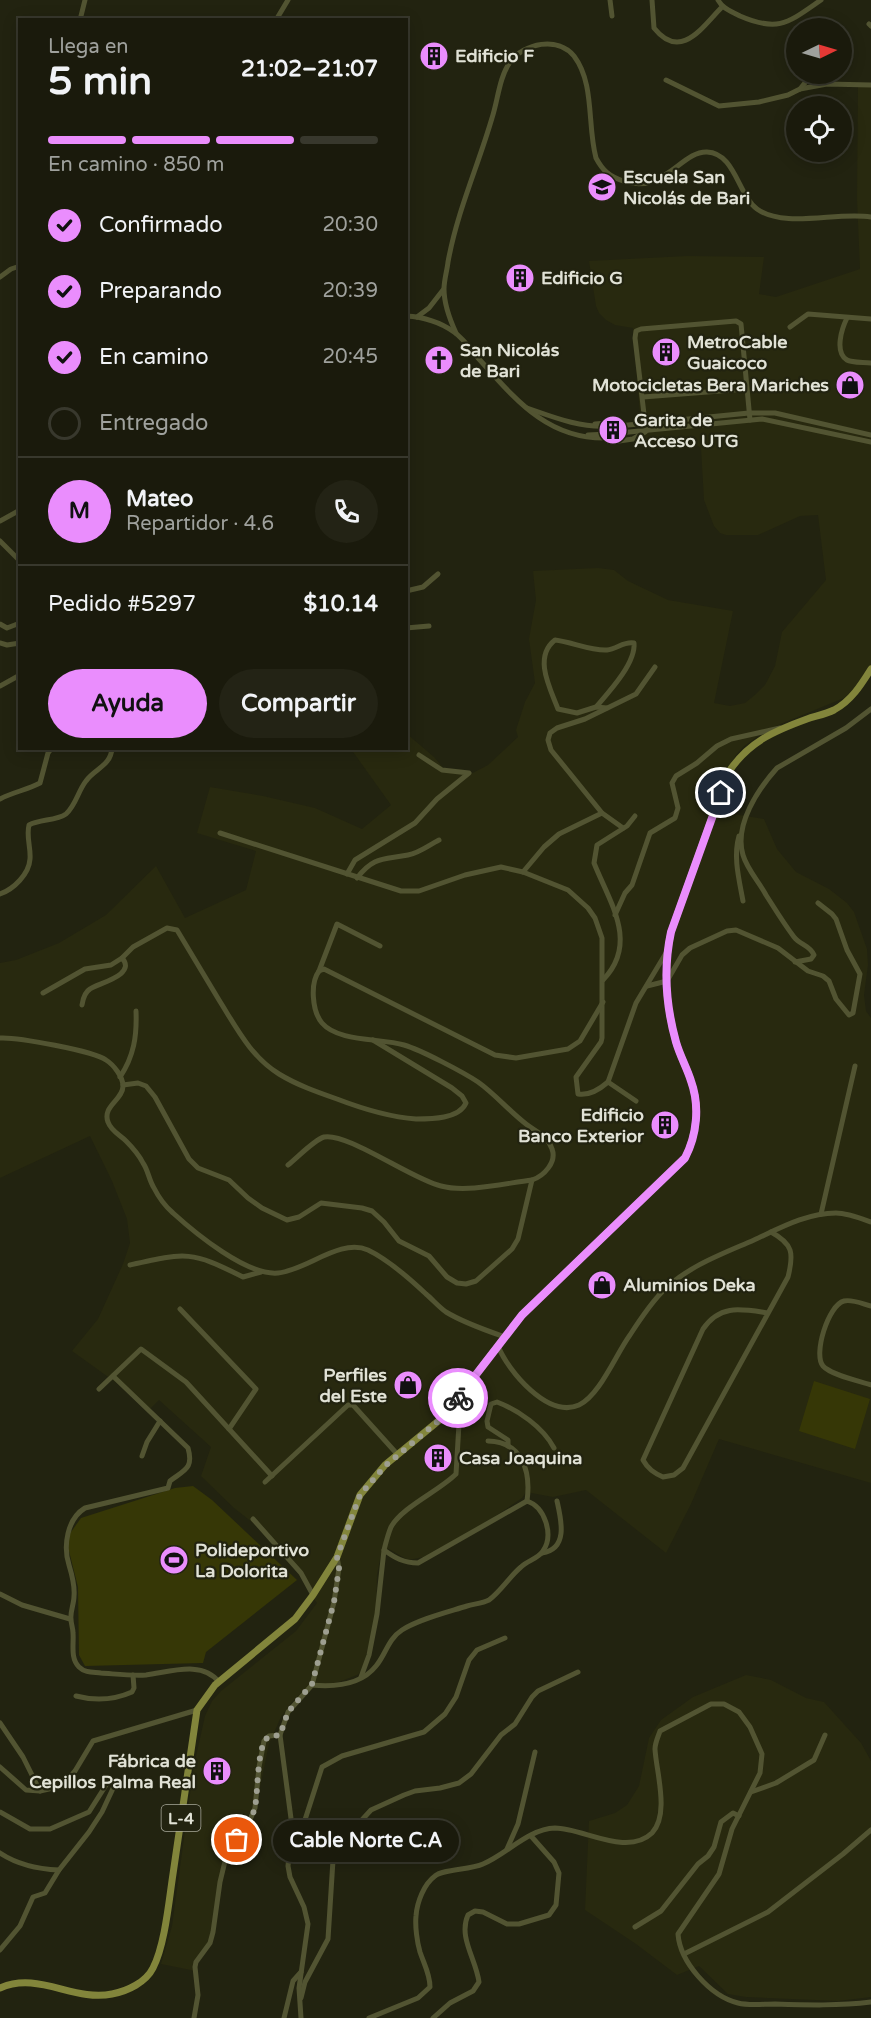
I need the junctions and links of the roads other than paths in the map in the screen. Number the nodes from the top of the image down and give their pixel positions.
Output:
1 (85, 0) edge
2 (288, 0) edge
3 (610, 0) edge
4 (652, 0) edge
5 (718, 0) edge
6 (821, 0) edge
7 (722, 7) junction
8 (612, 16) dead end
9 (80, 18) edge
10 (277, 18) edge
11 (666, 80) dead end
12 (804, 84) edge
13 (871, 85) edge
14 (800, 89) junction
15 (871, 217) edge
16 (18, 267) edge
17 (0, 277) edge
18 (444, 288) junction
19 (408, 316) edge
20 (417, 317) junction
21 (847, 318) junction
22 (871, 319) edge
23 (790, 327) dead end
24 (456, 333) junction
25 (871, 363) edge
26 (746, 389) junction
27 (643, 397) junction
28 (526, 407) junction
29 (750, 413) junction
30 (750, 420) junction
31 (618, 424) tunnel mouth
32 (646, 424) junction
33 (608, 425) tunnel mouth
34 (643, 431) junction
35 (871, 435) edge
36 (619, 437) tunnel mouth
37 (608, 438) tunnel mouth
38 (871, 442) edge
39 (18, 511) edge
40 (0, 521) edge
41 (0, 541) edge
42 (18, 559) edge
43 (438, 574) dead end
44 (408, 591) edge
45 (0, 624) edge
46 (18, 624) edge
47 (429, 626) dead end
48 (408, 628) edge
49 (3, 629) edge
50 (0, 643) edge
51 (18, 643) edge
52 (655, 667) dead end
53 (871, 669) edge
54 (18, 676) edge
55 (0, 686) edge
56 (596, 707) junction
57 (607, 708) junction
58 (871, 709) edge
59 (784, 727) junction
60 (50, 750) edge
61 (111, 750) edge
62 (419, 755) dead end
63 (0, 799) edge
64 (602, 813) junction
65 (635, 816) dead end
66 (742, 826) junction
67 (623, 828) junction
68 (220, 833) dead end
69 (439, 840) dead end
70 (523, 872) junction
71 (347, 874) junction
72 (357, 878) junction
73 (0, 894) edge
74 (743, 901) dead end
75 (818, 903) dead end
76 (615, 915) junction
77 (380, 946) dead end
78 (666, 953) junction
79 (122, 958) junction
80 (795, 962) junction
81 (319, 970) junction
82 (603, 980) junction
83 (667, 981) junction
84 (647, 986) junction
85 (42, 993) dead end
86 (603, 1002) junction
87 (82, 1005) dead end
88 (136, 1011) dead end
89 (0, 1038) edge
90 (372, 1039) junction
91 (855, 1066) dead end
92 (120, 1077) junction
93 (608, 1082) junction
94 (123, 1085) junction
95 (636, 1101) dead end
96 (288, 1165) dead end
97 (532, 1180) junction
98 (821, 1214) junction
99 (871, 1222) edge
100 (771, 1232) junction
101 (130, 1265) dead end
102 (261, 1272) junction
103 (871, 1306) edge
104 (180, 1309) dead end
105 (768, 1313) junction
106 (505, 1337) junction
107 (498, 1346) junction
108 (113, 1376) junction
109 (871, 1385) edge
110 (99, 1389) dead end
111 (465, 1389) junction
112 (160, 1421) junction
113 (229, 1429) junction
114 (488, 1441) dead end
115 (508, 1446) junction
116 (554, 1448) dead end
117 (398, 1455) junction
118 (142, 1456) dead end
119 (272, 1476) junction
120 (265, 1482) dead end
121 (527, 1501) junction
122 (557, 1501) dead end
123 (253, 1519) dead end
124 (384, 1550) junction
125 (542, 1553) junction
126 (337, 1557) junction
127 (0, 1594) edge
128 (314, 1595) junction
129 (70, 1619) junction
130 (505, 1638) dead end
131 (578, 1672) dead end
132 (133, 1675) junction
133 (361, 1677) junction
134 (219, 1682) junction
135 (312, 1684) junction
136 (76, 1696) dead end
137 (196, 1710) junction
138 (0, 1723) edge
139 (280, 1735) junction
140 (825, 1735) dead end
141 (535, 1752) dead end
142 (0, 1767) edge
143 (40, 1791) junction
144 (751, 1792) junction
145 (0, 1812) edge
146 (739, 1816) junction
147 (871, 1830) edge
148 (531, 1836) junction
149 (506, 1850) junction
150 (0, 1853) edge
151 (290, 1854) junction
152 (59, 1870) junction
153 (635, 1927) dead end
154 (0, 1950) edge
155 (684, 1954) junction
156 (302, 1971) junction
157 (0, 1988) edge
158 (871, 2002) edge
159 (300, 2005) junction
160 (194, 2018) edge
161 (284, 2018) edge
162 (301, 2018) edge
163 (369, 2018) edge
164 (433, 2018) edge

1 - 9 street
2 - 10 street
3 - 8 street
4 - 7 street
5 - 7 street
6 - 7 street
11 - 14 street
12 - 14 street
13 - 14 street
15 - 18 street
16 - 17 street
18 - 20 street
18 - 24 street
19 - 20 street
20 - 24 street
21 - 22 street
21 - 23 street
21 - 25 street
24 - 28 street
26 - 27 street
26 - 27 street
26 - 29 street
27 - 32 street
28 - 33 street
28 - 37 street
29 - 30 street
29 - 32 street
29 - 35 street
30 - 34 street
30 - 38 street
31 - 32 street
32 - 34 street
34 - 36 street
39 - 40 street
41 - 42 street
43 - 44 street
45 - 49 street
46 - 49 street
47 - 48 street
50 - 51 street
52 - 57 street
53 - 59 main road
54 - 55 street
56 - 56 street
56 - 57 street
57 - 64 street
58 - 66 street
59 - 76 street
59 - 78 main road
60 - 63 street
61 - 73 street
62 - 71 street
64 - 67 street
64 - 70 street
65 - 67 street
66 - 74 street
66 - 80 street
67 - 76 street
68 - 71 street
69 - 72 street
70 - 72 street
70 - 82 street
71 - 72 street
75 - 80 street
76 - 82 street
77 - 81 street
78 - 83 main road
78 - 84 street
79 - 85 street
79 - 87 street
79 - 90 street
80 - 83 street
81 - 86 street
81 - 90 street
82 - 86 street
83 - 84 street
83 - 106 main road
84 - 93 street
86 - 93 street
88 - 92 street
89 - 92 street
90 - 97 street
91 - 98 street
92 - 94 street
93 - 95 street
94 - 97 street
94 - 102 street
96 - 97 street
98 - 99 street
98 - 100 street
100 - 105 street
100 - 107 street
101 - 102 street
102 - 106 street
103 - 109 street
104 - 113 street
105 - 105 street
106 - 107 main road
107 - 111 main road
108 - 110 street
108 - 112 street
108 - 113 street
111 - 117 main road
111 - 124 street
112 - 118 street
112 - 129 street
113 - 119 street
114 - 115 street
115 - 116 street
115 - 121 street
117 - 119 street
117 - 126 main road
119 - 120 street
121 - 124 street
121 - 125 street
122 - 125 street
123 - 128 street
124 - 133 street
125 - 133 street
126 - 128 main road
126 - 135 street
127 - 129 street
128 - 134 main road
129 - 132 street
130 - 151 street
131 - 159 street
132 - 134 street
132 - 136 street
133 - 135 street
134 - 137 main road
135 - 139 street
137 - 143 street
137 - 157 main road, L-4
138 - 143 street
139 - 151 street
139 - 160 street
140 - 144 street
141 - 149 street
142 - 143 street
144 - 146 street
144 - 148 street
145 - 152 street
146 - 153 street
146 - 155 street
147 - 155 street
148 - 149 street
148 - 164 street
149 - 163 street
150 - 152 street
151 - 156 street
152 - 154 street
155 - 158 street
156 - 159 street
156 - 161 street
159 - 162 street

